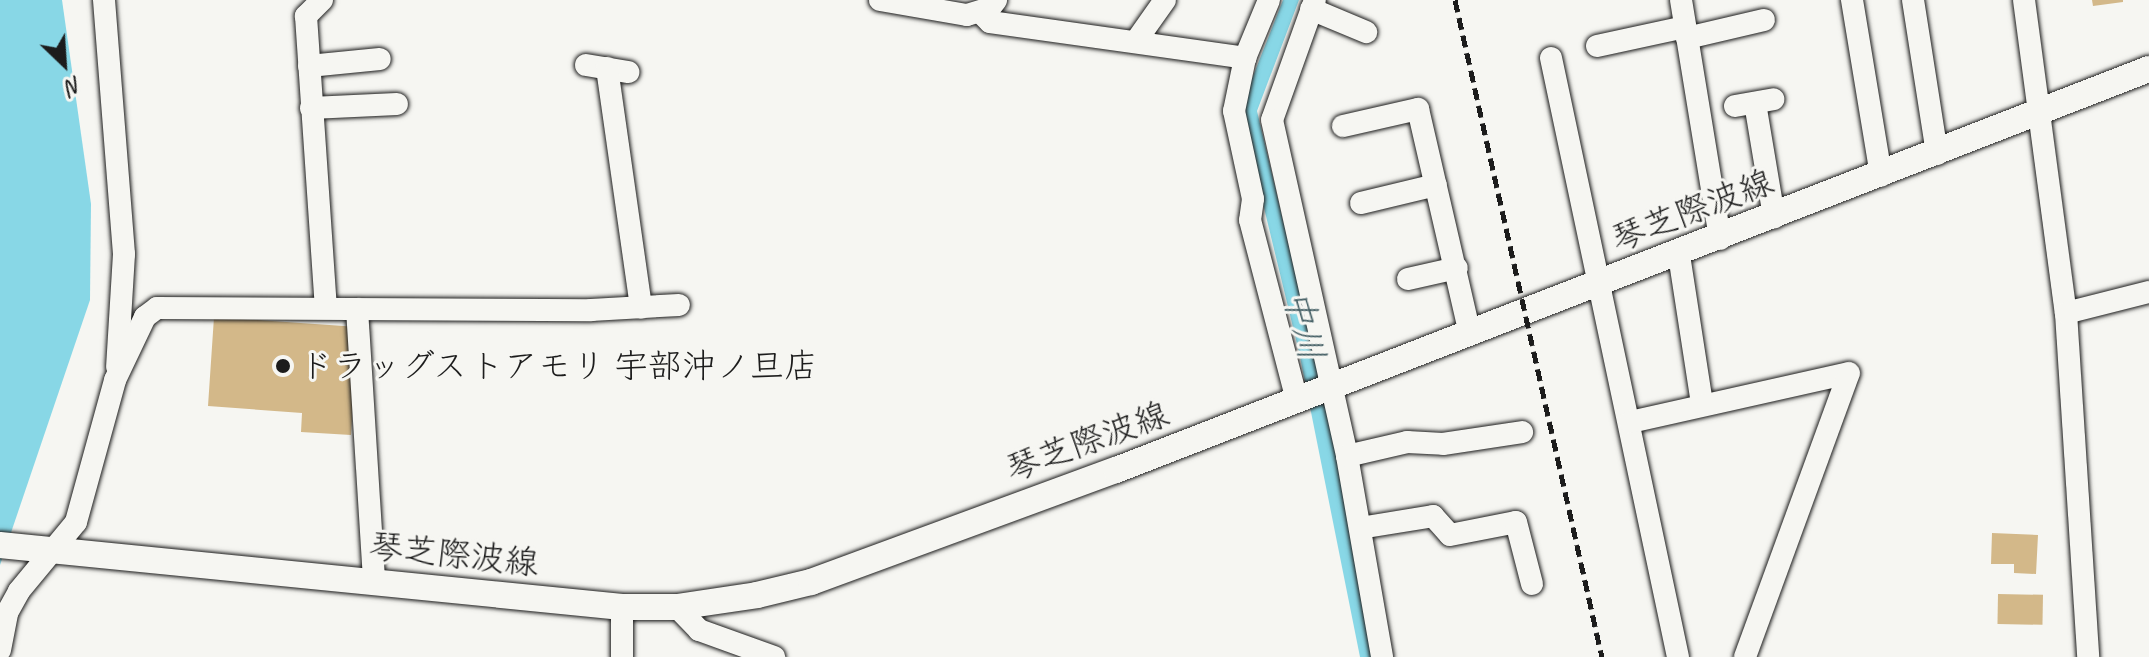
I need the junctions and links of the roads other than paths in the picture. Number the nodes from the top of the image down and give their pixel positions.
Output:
1 (104, 0) edge
2 (322, 0) edge
3 (880, 0) edge
4 (1165, 0) edge
5 (1269, 0) edge
6 (1681, 0) edge
7 (1852, 0) edge
8 (1913, 0) edge
9 (2024, 0) edge
10 (1313, 4) edge
11 (988, 6) edge
12 (1764, 20) dead end
13 (1366, 32) dead end
14 (1686, 33) junction
15 (1136, 41) junction
16 (1597, 46) dead end
17 (1245, 58) junction
18 (1551, 58) dead end
19 (380, 59) dead end
20 (309, 66) junction
21 (607, 69) dead end
22 (2149, 69) edge
23 (1754, 103) dead end
24 (397, 104) dead end
25 (311, 108) junction
26 (2041, 113) junction
27 (1343, 126) dead end
28 (1937, 154) junction
29 (1276, 158) junction
30 (1248, 165) junction
31 (1881, 176) junction
32 (1436, 185) junction
33 (1361, 203) dead end
34 (1774, 217) junction
35 (1720, 239) junction
36 (1679, 255) junction
37 (1457, 268) junction
38 (1408, 279) dead end
39 (1598, 285) junction
40 (2149, 292) edge
41 (679, 305) dead end
42 (326, 306) junction
43 (641, 308) junction
44 (357, 309) junction
45 (2066, 313) junction
46 (1470, 334) junction
47 (115, 380) junction
48 (1314, 394) junction
49 (1702, 404) junction
50 (1630, 422) junction
51 (1522, 432) dead end
52 (1347, 456) junction
53 (1360, 528) junction
54 (5, 546) edge
55 (56, 548) junction
56 (374, 582) junction
57 (1532, 584) dead end
58 (622, 607) junction
59 (677, 607) junction
60 (0, 650) edge
61 (622, 657) edge
62 (774, 657) edge
63 (1382, 657) edge
64 (1678, 657) edge
65 (1745, 657) edge
66 (2088, 657) edge

1 - 47 street
2 - 20 street
3 - 11 street
4 - 15 street
5 - 17 street
6 - 14 street
7 - 31 street
8 - 28 street
9 - 26 street
10 - 13 street
10 - 29 street
11 - 15 street
12 - 14 street
14 - 16 street
14 - 35 street
15 - 17 street
17 - 30 street
18 - 39 street
19 - 20 street
20 - 25 street
21 - 43 street
22 - 26 main road, 琴芝際波線
23 - 34 street
24 - 25 street
25 - 42 street
26 - 28 main road, 琴芝際波線
26 - 45 street
27 - 32 street
28 - 31 main road, 琴芝際波線
29 - 30 street
29 - 48 street
30 - 48 street
31 - 34 main road, 琴芝際波線
32 - 33 street
32 - 37 street
34 - 35 main road, 琴芝際波線
35 - 36 main road, 琴芝際波線
36 - 39 main road, 琴芝際波線
36 - 49 street
37 - 38 street
37 - 46 street
39 - 46 main road, 琴芝際波線
39 - 50 street
40 - 45 street
41 - 43 street
42 - 44 street
42 - 47 street
43 - 44 street
44 - 56 street
45 - 66 street
46 - 48 main road, 琴芝際波線
47 - 55 street
48 - 52 street
48 - 59 main road, 琴芝際波線
49 - 50 street
49 - 65 street
50 - 64 street
51 - 52 street
52 - 53 street
53 - 57 street
53 - 63 street
54 - 55 main road, 琴芝際波線
55 - 56 main road, 琴芝際波線
55 - 60 street
56 - 58 main road, 琴芝際波線
58 - 59 main road, 琴芝際波線
58 - 61 street
59 - 62 street

